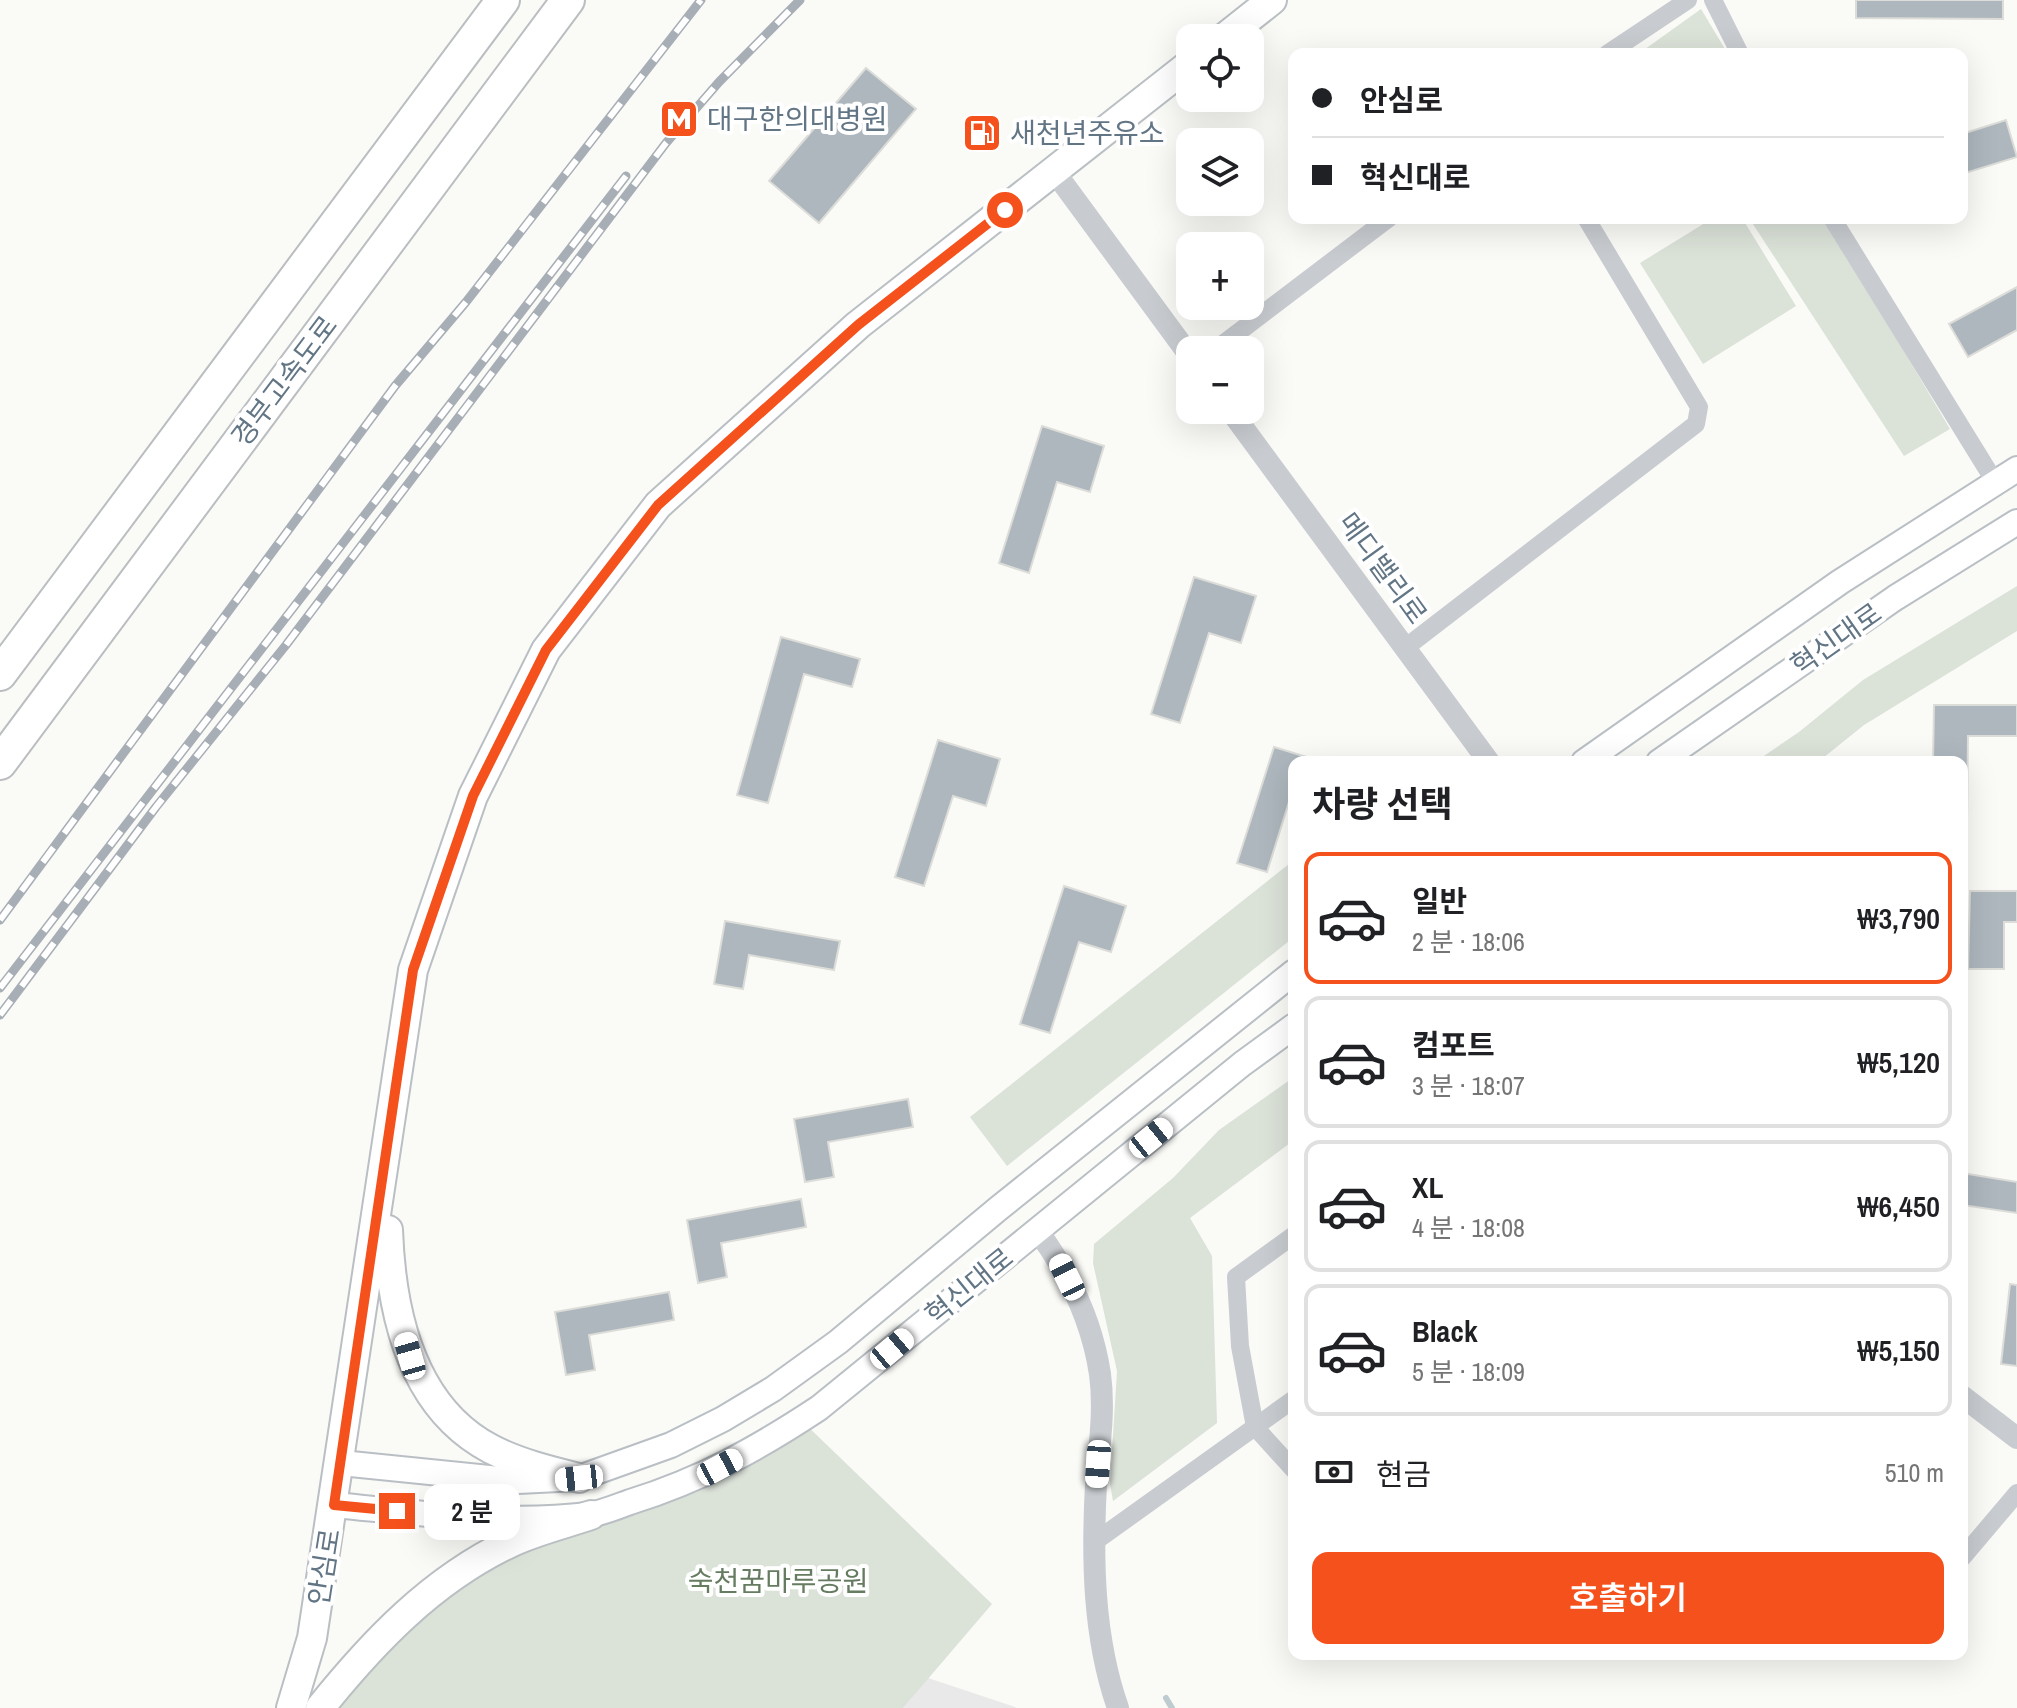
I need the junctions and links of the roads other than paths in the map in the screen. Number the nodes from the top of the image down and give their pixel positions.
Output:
1 (503, 0) edge
2 (568, 0) edge
3 (1272, 0) edge
4 (1688, 0) edge
5 (1713, 0) edge
6 (1242, 24) edge
7 (1616, 48) edge
8 (1737, 48) edge
9 (1176, 75) edge
10 (1054, 171) junction
11 (1381, 224) edge
12 (1590, 224) edge
13 (1836, 224) edge
14 (1233, 336) edge
15 (1176, 337) edge
16 (1240, 424) edge
17 (2017, 469) edge
18 (1995, 482) junction
19 (2017, 522) edge
20 (1405, 648) junction
21 (0, 674) edge
22 (1485, 756) edge
23 (1593, 756) edge
24 (1668, 756) edge
25 (0, 763) edge
26 (1288, 977) edge
27 (1288, 1030) edge
28 (386, 1162) junction
29 (1037, 1230) junction
30 (1288, 1239) edge
31 (1968, 1401) edge
32 (1288, 1403) edge
33 (1255, 1427) junction
34 (2017, 1438) edge
35 (341, 1463) junction
36 (1288, 1463) edge
37 (579, 1478) junction
38 (2017, 1493) edge
39 (334, 1505) junction
40 (591, 1515) junction
41 (1093, 1543) junction
42 (1968, 1551) edge
43 (291, 1708) edge
44 (320, 1708) edge
45 (1118, 1708) edge

1 - 21 highway, 경부고속도로
2 - 25 highway, 경부고속도로
3 - 6 main road
4 - 7 street
5 - 8 street
9 - 10 main road, 안심로
10 - 15 street
10 - 28 main road, 안심로
11 - 14 street
12 - 20 street
13 - 18 street
16 - 20 street, 메디밸리로
17 - 18 main road
18 - 23 main road
19 - 24 main road, 혁신대로
20 - 22 street, 메디밸리로
26 - 37 main road
27 - 29 main road, 혁신대로
28 - 35 main road, 안심로
28 - 37 main road
29 - 40 main road, 혁신대로
29 - 41 street
30 - 33 street
31 - 34 street
32 - 33 street
33 - 36 street
33 - 41 street
35 - 37 main road
35 - 39 main road, 안심로
38 - 42 street
39 - 40 main road, 혁신대로
39 - 43 main road, 안심로
40 - 44 main road
41 - 45 street

